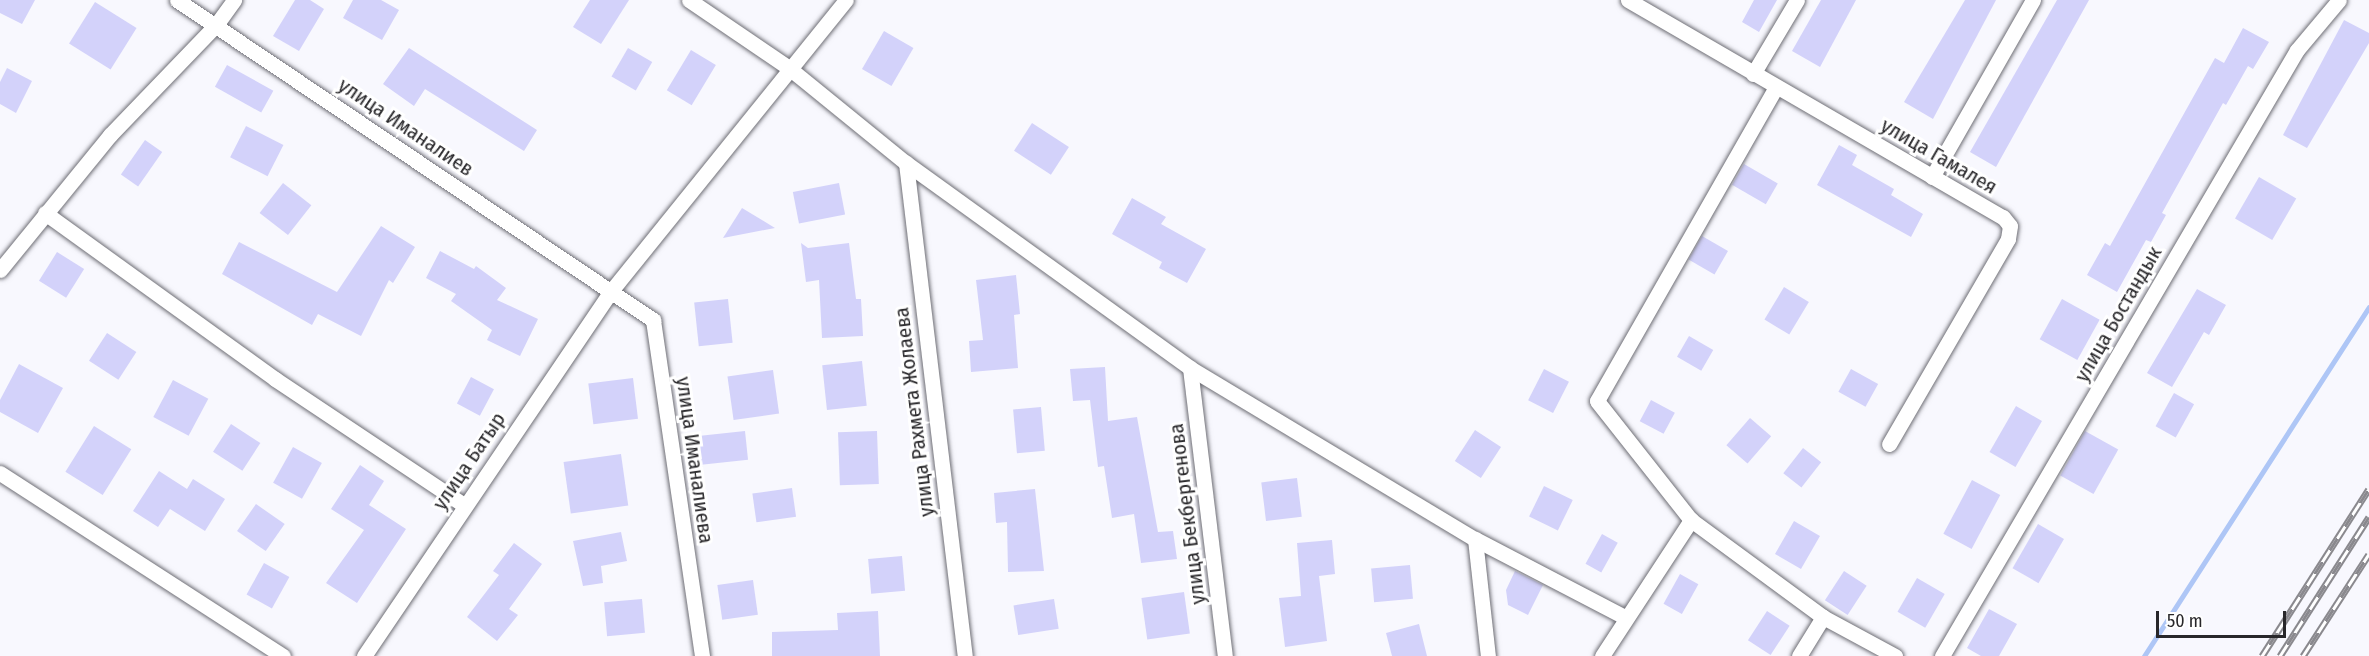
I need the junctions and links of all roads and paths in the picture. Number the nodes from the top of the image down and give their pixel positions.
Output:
1 (177, 0) edge
2 (234, 0) edge
3 (689, 0) edge
4 (846, 0) edge
5 (1628, 0) edge
6 (1797, 0) edge
7 (2033, 0) edge
8 (2339, 0) edge
9 (216, 25) junction
10 (789, 68) junction
11 (1753, 74) junction
12 (1776, 87) junction
13 (906, 164) junction
14 (1932, 177) junction
15 (45, 213) junction
16 (0, 270) edge
17 (611, 291) junction
18 (1191, 368) junction
19 (1889, 444) dead end
20 (0, 473) edge
21 (464, 505) junction
22 (1691, 520) junction
23 (1476, 538) junction
24 (1625, 617) junction
25 (1823, 617) junction
26 (283, 656) edge
27 (364, 656) edge
28 (702, 656) edge
29 (964, 656) edge
30 (1225, 656) edge
31 (1488, 656) edge
32 (1602, 656) edge
33 (1799, 656) edge
34 (1895, 656) edge
35 (1941, 656) edge

1 - 9 street, улица Иманалиев
2 - 9 street
3 - 10 street
4 - 10 street, улица Батыр
5 - 11 street, улица Гамалея
6 - 11 street
7 - 14 street
8 - 35 street, улица Бостандык
9 - 15 street
9 - 17 street, улица Иманалиев
10 - 13 street
10 - 17 street, улица Батыр
11 - 12 street, улица Гамалея
12 - 14 street, улица Гамалея
12 - 22 street
13 - 18 street
13 - 29 street, улица Рахмета Жолаева
14 - 19 street, улица Гамалея
15 - 16 street
15 - 21 street
17 - 21 street, улица Батыр
17 - 28 street, улица Иманалиева
18 - 23 street
18 - 30 street, улица Бекбергенова
20 - 26 street
21 - 27 street, улица Батыр
22 - 24 street
22 - 25 street
23 - 24 street
23 - 31 street
24 - 32 street
25 - 33 street
25 - 34 street

